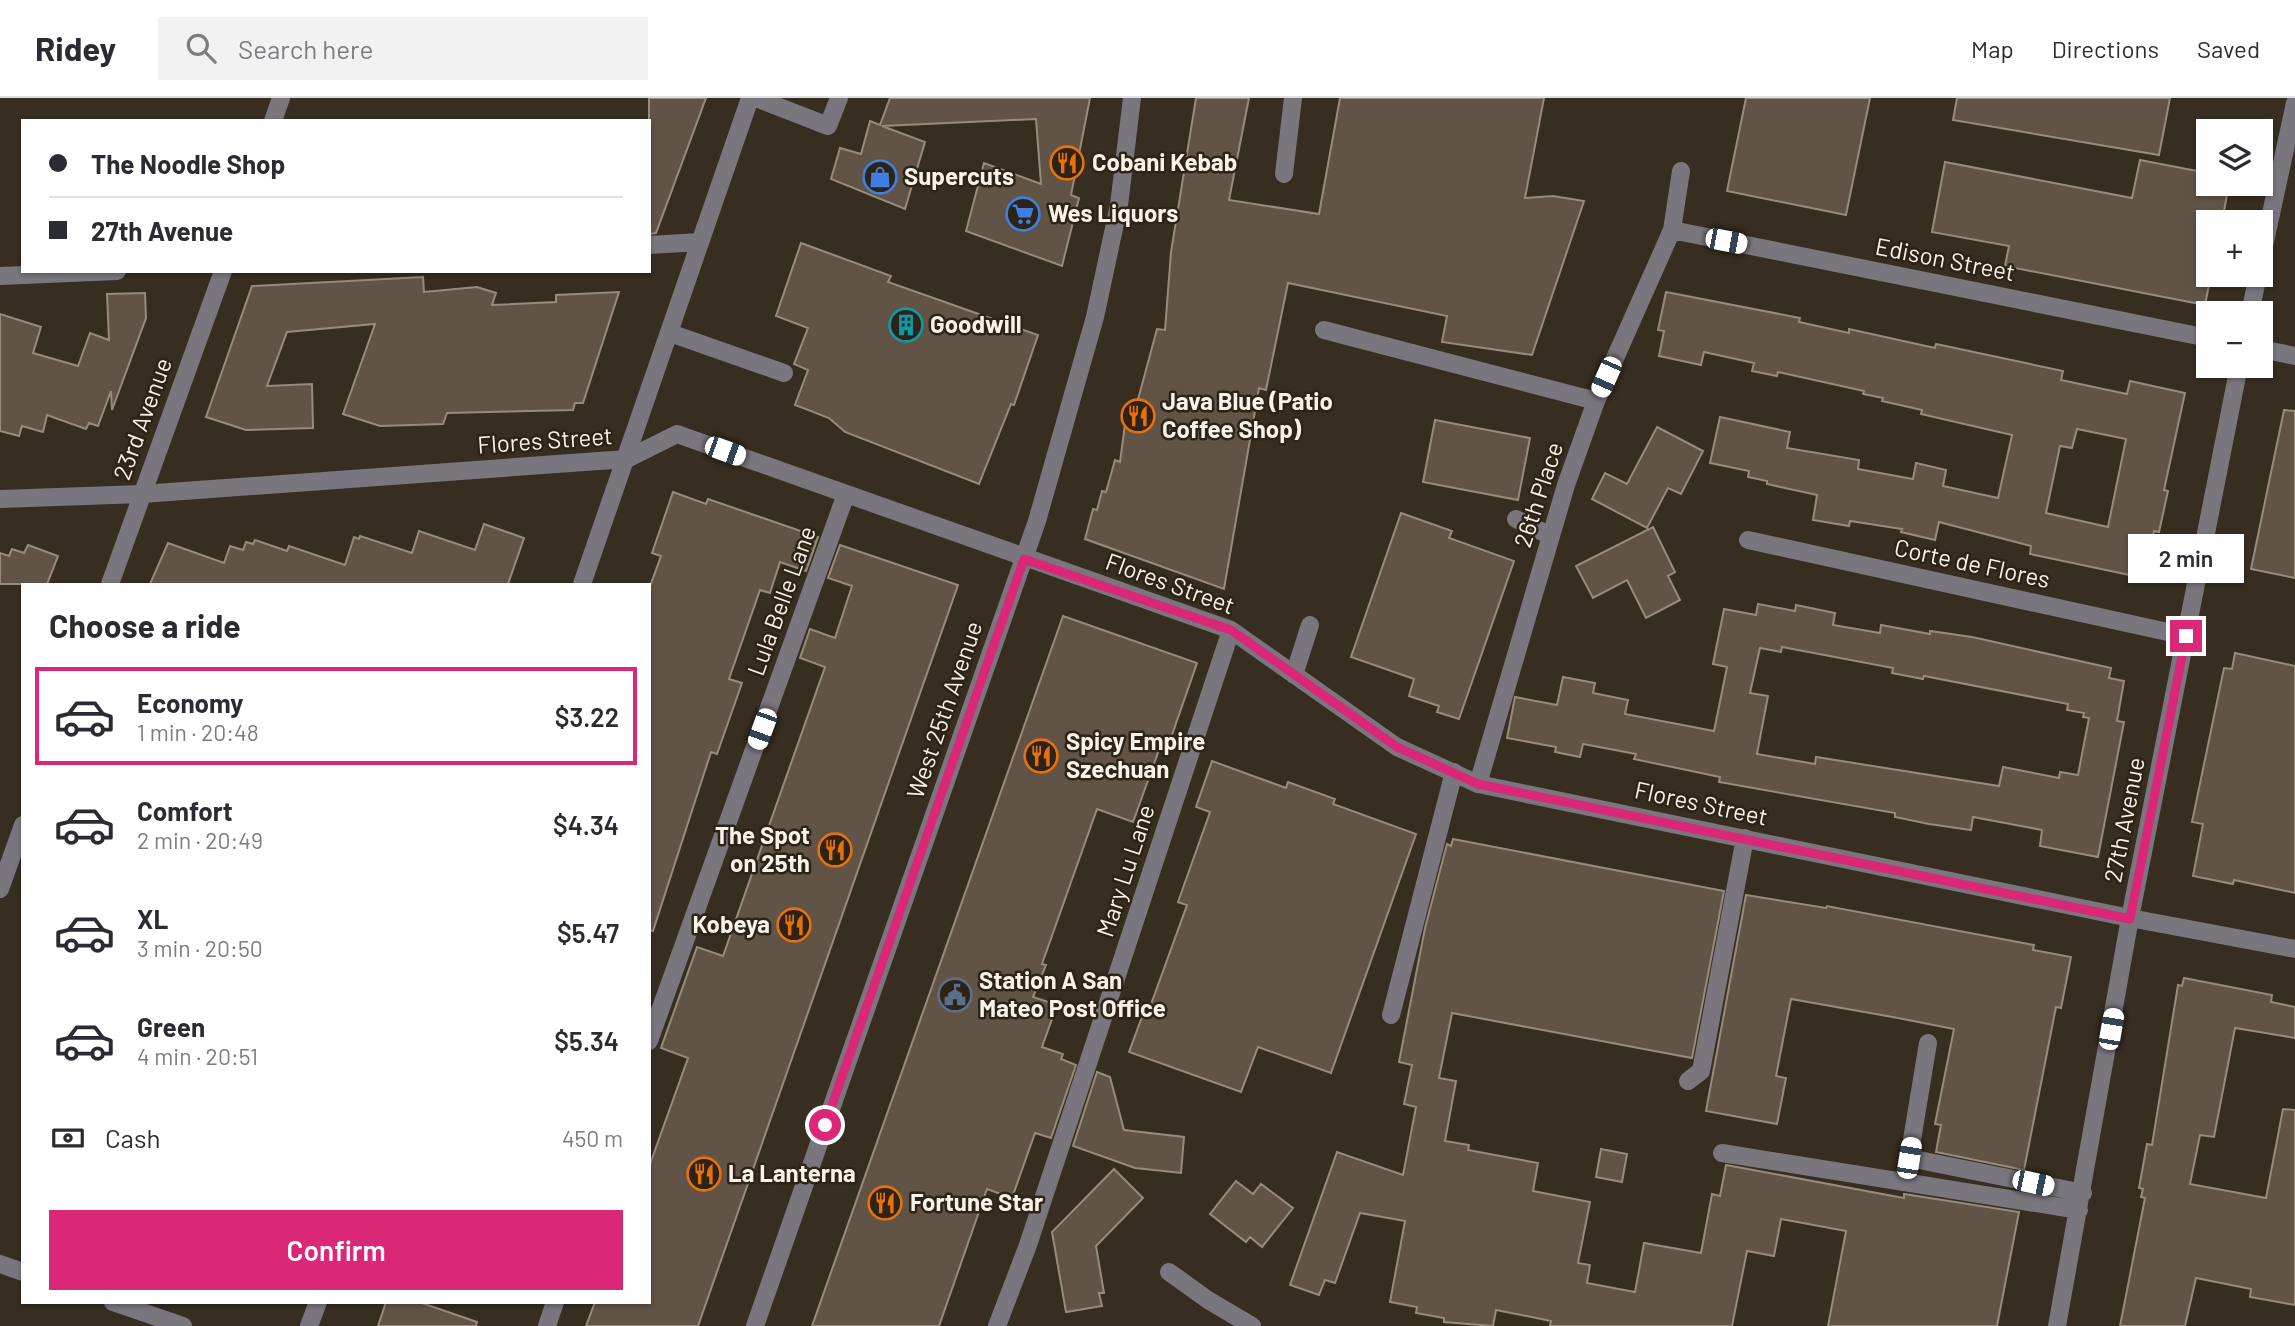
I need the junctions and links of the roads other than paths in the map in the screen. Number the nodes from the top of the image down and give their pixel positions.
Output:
1 (281, 98) edge
2 (750, 98) edge
3 (756, 98) edge
4 (839, 98) edge
5 (1132, 98) edge
6 (1293, 98) edge
7 (2295, 103) edge
8 (274, 119) edge
9 (2293, 122) edge
10 (1681, 171) dead end
11 (1284, 174) dead end
12 (2273, 210) edge
13 (1672, 230) junction
14 (700, 242) junction
15 (651, 245) edge
16 (53, 273) edge
17 (222, 273) edge
18 (0, 276) edge
19 (1324, 330) dead end
20 (670, 333) junction
21 (2196, 336) edge
22 (2273, 351) edge
23 (2295, 356) edge
24 (784, 373) dead end
25 (2237, 378) edge
26 (1596, 401) junction
27 (627, 459) junction
28 (142, 494) junction
29 (846, 494) junction
30 (0, 499) edge
31 (1516, 519) dead end
32 (1551, 536) junction
33 (1748, 540) dead end
34 (1024, 559) junction
35 (587, 581) edge
36 (110, 583) edge
37 (1310, 625) dead end
38 (1231, 630) junction
39 (2186, 636) junction
40 (1294, 675) junction
41 (1454, 772) junction
42 (1478, 784) junction
43 (21, 830) edge
44 (1745, 838) junction
45 (0, 888) edge
46 (2130, 919) junction
47 (2295, 949) edge
48 (1391, 1015) dead end
49 (651, 1035) edge
50 (1928, 1043) dead end
51 (1688, 1081) dead end
52 (1722, 1153) dead end
53 (2081, 1202) junction
54 (0, 1264) edge
55 (21, 1271) edge
56 (1168, 1272) dead end
57 (119, 1304) edge
58 (317, 1304) edge
59 (554, 1304) edge
60 (183, 1326) edge
61 (309, 1326) edge
62 (547, 1326) edge
63 (755, 1326) edge
64 (997, 1326) edge
65 (1252, 1326) edge
66 (2057, 1326) edge

1 - 8 street
2 - 14 street
3 - 4 street
5 - 34 street, West 25th Avenue
6 - 11 street
7 - 9 street
9 - 12 street
10 - 13 street, 26th Place
13 - 21 street, Edison Street
13 - 26 street, 26th Place
14 - 15 street
14 - 20 street
16 - 18 street
17 - 28 street, 23rd Avenue
19 - 26 street
20 - 24 street
20 - 27 street
22 - 23 street
25 - 39 street, 27th Avenue
26 - 32 street, 26th Place
27 - 28 street, Flores Street
27 - 29 street, Flores Street
27 - 35 street
28 - 30 street, Flores Street
28 - 36 street, 23rd Avenue
29 - 34 street, Flores Street
29 - 49 street, Lula Belle Lane
31 - 32 street
32 - 42 street, 26th Place
33 - 39 street, Corte de Flores
34 - 38 street, Flores Street
34 - 63 street, West 25th Avenue
37 - 40 street
38 - 40 street, Flores Street
38 - 64 street, Mary Lu Lane
39 - 46 street, 27th Avenue
40 - 41 street, Flores Street
41 - 42 street, Flores Street
41 - 48 street
42 - 44 street, Flores Street
43 - 45 street
44 - 46 street, Flores Street
44 - 51 street
46 - 47 street, Flores Street
46 - 53 street, 27th Avenue
50 - 53 street
52 - 53 street
53 - 66 street, 27th Avenue
54 - 55 street
56 - 65 street
57 - 60 street
58 - 61 street
59 - 62 street

